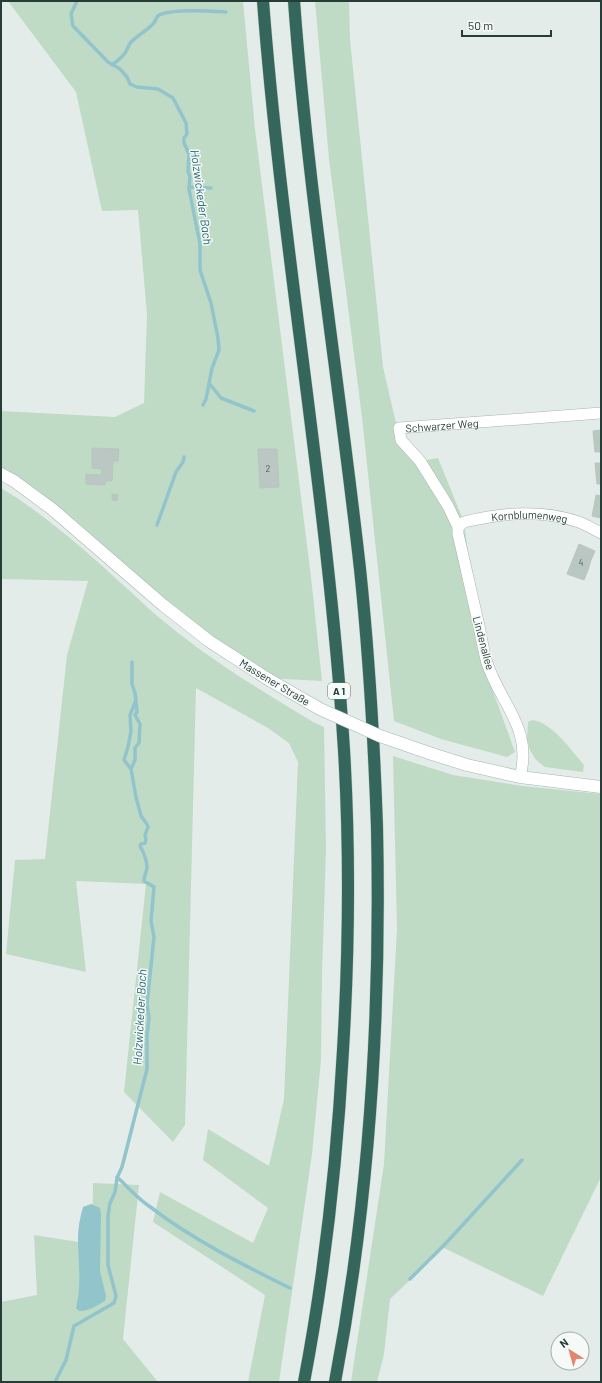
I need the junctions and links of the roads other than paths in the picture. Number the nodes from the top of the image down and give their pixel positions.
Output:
1 (263, 1) edge
2 (294, 1) edge
3 (601, 413) edge
4 (1, 474) edge
5 (458, 527) junction
6 (601, 533) edge
7 (520, 778) junction
8 (601, 787) edge
9 (304, 1382) edge
10 (335, 1382) edge

1 - 9 highway, A 1
2 - 10 highway
3 - 5 street, Schwarzer Weg
4 - 7 main road, Massener Straße, bridge
5 - 6 street, Kornblumenweg
5 - 7 street, Lindenallee
7 - 8 main road, Massener Straße

